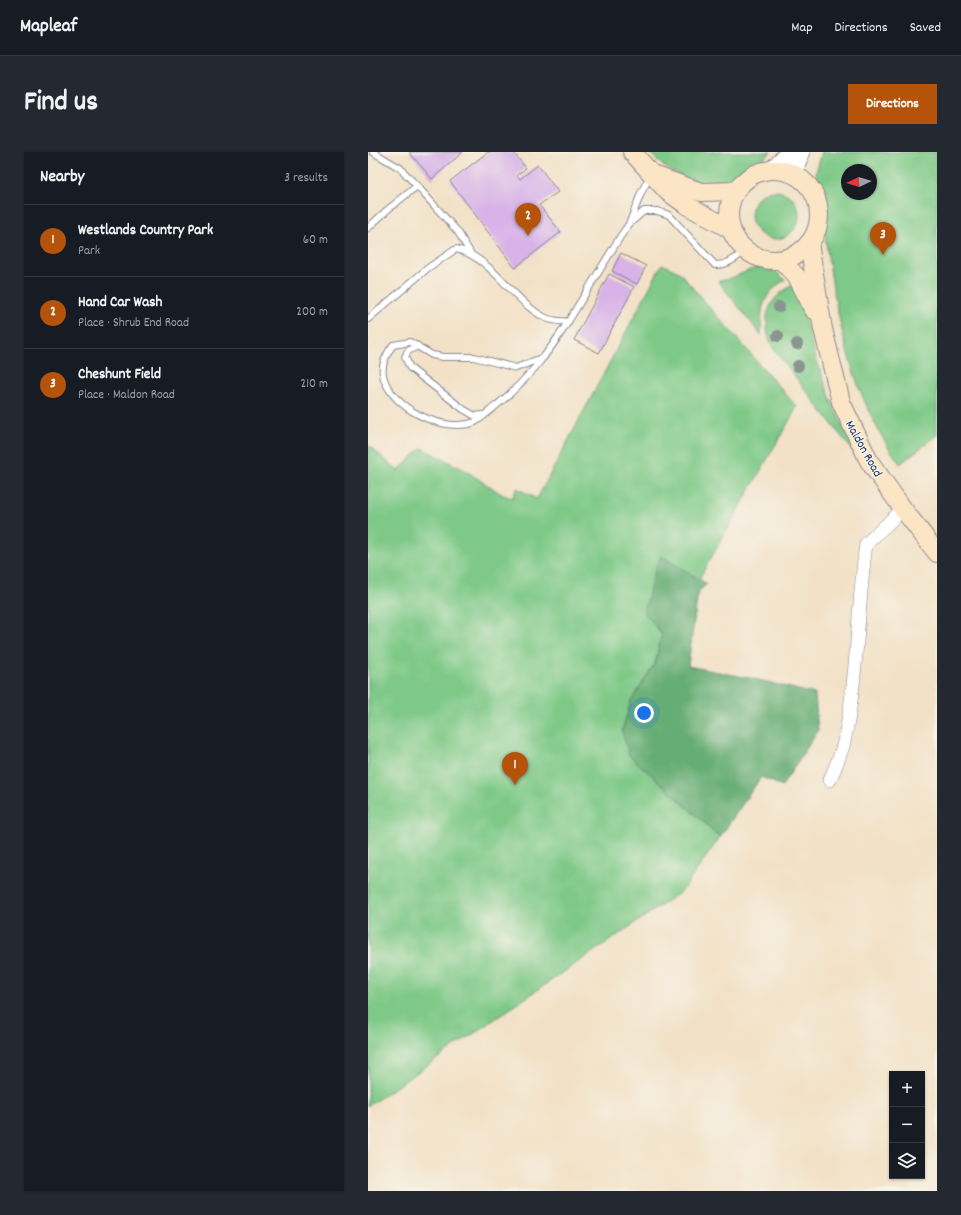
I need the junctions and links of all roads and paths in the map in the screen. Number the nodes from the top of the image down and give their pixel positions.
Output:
1 (373, 152) edge
2 (632, 152) edge
3 (789, 152) edge
4 (802, 152) edge
5 (771, 170) junction
6 (651, 174) junction
7 (796, 176) junction
8 (417, 186) junction
9 (736, 191) junction
10 (629, 224) junction
11 (368, 228) edge
12 (730, 229) junction
13 (809, 243) junction
14 (745, 250) junction
15 (472, 255) junction
16 (781, 260) junction
17 (368, 319) edge
18 (568, 322) junction
19 (823, 329) junction
20 (418, 346) junction
21 (544, 358) junction
22 (484, 414) junction
23 (903, 509) junction
24 (937, 553) edge
25 (830, 780) dead end

1 - 8 lane
2 - 6 main road
3 - 5 street
4 - 7 street
5 - 7 main road
5 - 9 main road
6 - 9 main road
6 - 10 lane
6 - 12 main road
7 - 13 main road
8 - 11 lane
8 - 15 lane
9 - 12 main road
10 - 14 lane
10 - 18 lane
12 - 14 main road
13 - 16 main road
13 - 19 main road, Maldon Road
14 - 16 main road
15 - 17 lane
15 - 18 lane
16 - 19 main road, Maldon Road
18 - 21 lane
19 - 23 main road, Maldon Road
20 - 21 lane
20 - 22 lane
20 - 22 lane
21 - 22 lane
23 - 24 main road, Maldon Road
23 - 25 street

